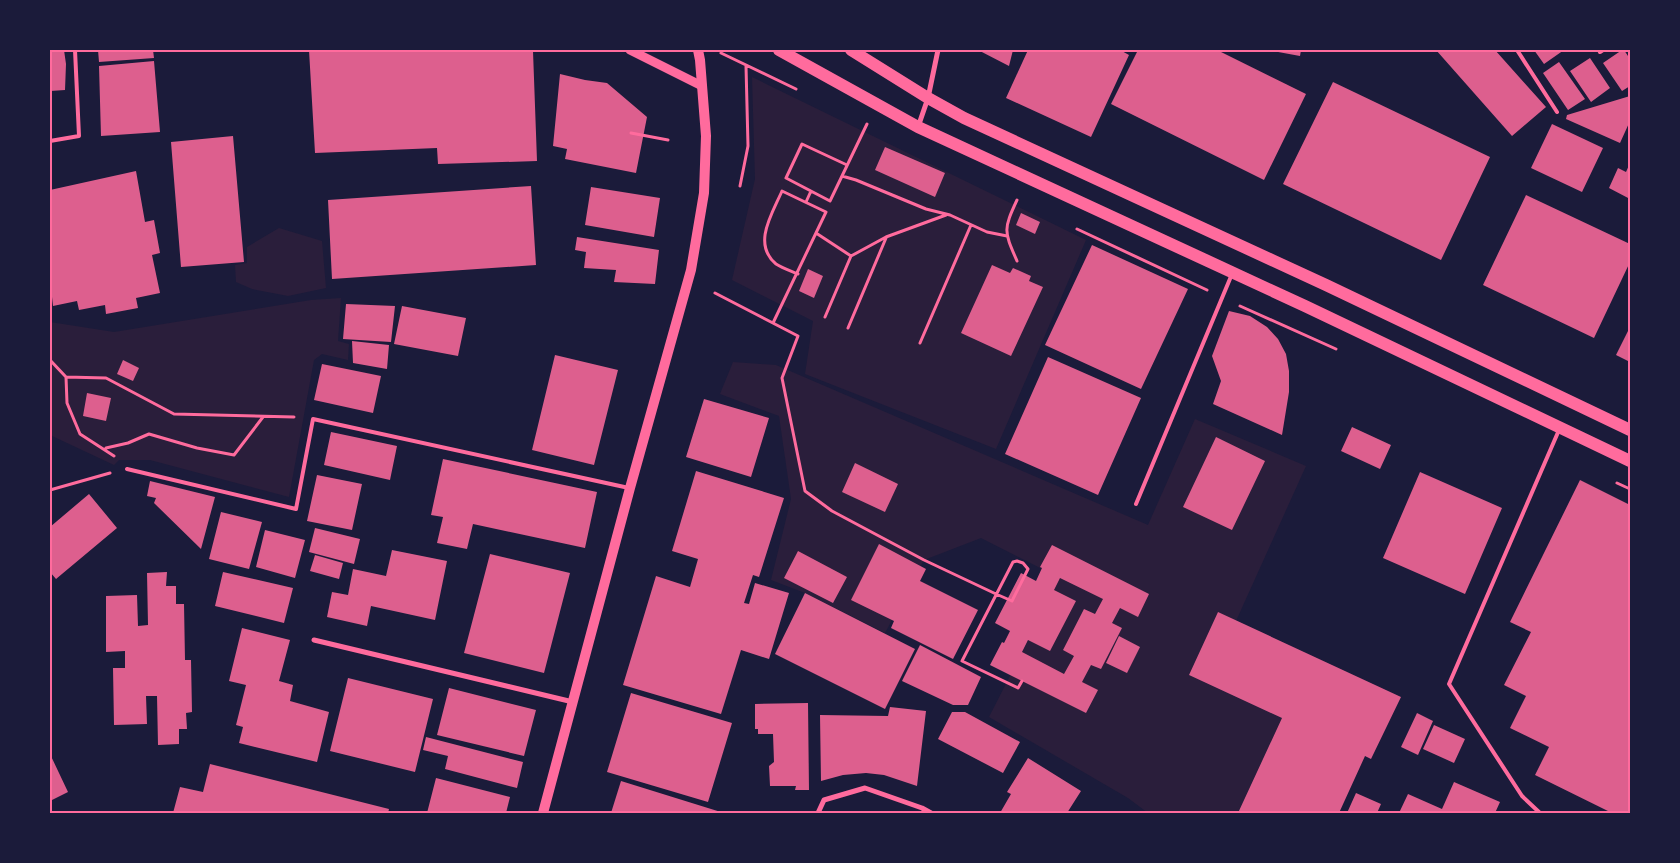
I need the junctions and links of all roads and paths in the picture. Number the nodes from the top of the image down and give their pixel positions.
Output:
1 (75, 50) edge
2 (630, 50) edge
3 (698, 50) edge
4 (716, 50) edge
5 (779, 50) edge
6 (851, 50) edge
7 (938, 50) edge
8 (1517, 50) edge
9 (746, 66) junction
10 (758, 71) dead end
11 (702, 86) junction
12 (928, 98) junction
13 (1557, 112) dead end
14 (868, 123) dead end
15 (918, 126) junction
16 (631, 133) dead end
17 (668, 140) dead end
18 (50, 141) edge
19 (847, 165) junction
20 (842, 176) junction
21 (740, 186) dead end
22 (811, 191) junction
23 (1017, 200) dead end
24 (806, 202) junction
25 (946, 215) junction
26 (970, 225) junction
27 (816, 233) junction
28 (1007, 236) junction
29 (886, 237) junction
30 (851, 256) junction
31 (1017, 261) dead end
32 (1233, 272) junction
33 (798, 274) junction
34 (715, 293) dead end
35 (825, 317) dead end
36 (774, 323) junction
37 (848, 328) dead end
38 (920, 343) dead end
39 (50, 360) edge
40 (66, 377) junction
41 (262, 417) junction
42 (313, 419) junction
43 (1560, 428) junction
44 (1630, 430) edge
45 (1630, 461) edge
46 (127, 468) joint
47 (630, 488) junction
48 (50, 490) edge
49 (1136, 504) dead end
50 (996, 594) junction
51 (314, 640) dead end
52 (1022, 681) dead end
53 (573, 702) junction
54 (543, 813) edge
55 (818, 813) edge
56 (931, 813) edge
57 (1540, 813) edge

1 - 18 lane
2 - 11 street
3 - 11 main road
4 - 9 path
5 - 15 main road
6 - 12 main road
7 - 12 street
8 - 13 lane
9 - 10 path
9 - 21 path
11 - 47 main road
12 - 15 street
12 - 44 main road
14 - 19 path
15 - 32 main road
16 - 17 path
19 - 20 path
19 - 22 path
20 - 22 path
20 - 25 path
22 - 24 path
23 - 28 path
24 - 27 path
24 - 33 path
25 - 26 path
25 - 29 path
26 - 28 path
26 - 38 path
27 - 30 path
27 - 33 path
28 - 31 path
29 - 30 path
29 - 37 path
30 - 35 path
32 - 43 main road
32 - 49 lane
33 - 36 path
34 - 36 path
36 - 50 path
39 - 40 path
40 - 41 path
40 - 41 path
41 - 42 path
42 - 46 lane
42 - 47 lane
43 - 45 main road
43 - 57 lane
46 - 48 path
47 - 53 main road
50 - 50 path
50 - 52 path
51 - 53 street
53 - 54 main road
55 - 56 street

